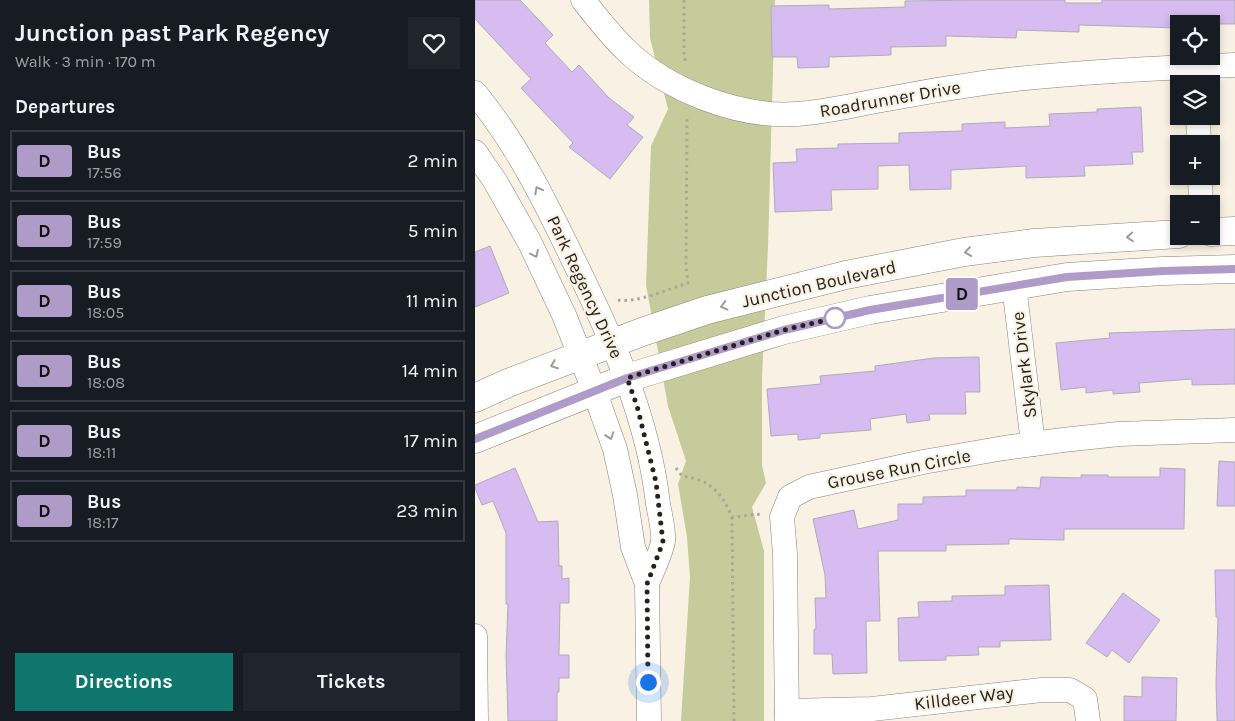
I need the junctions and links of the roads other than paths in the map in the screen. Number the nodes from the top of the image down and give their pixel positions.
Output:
1 (583, 0) edge
2 (1235, 65) edge
3 (1196, 75) edge
4 (475, 93) edge
5 (475, 152) edge
6 (1235, 231) edge
7 (1220, 232) edge
8 (1170, 235) edge
9 (1235, 269) edge
10 (1014, 285) junction
11 (623, 339) junction
12 (581, 354) junction
13 (627, 378) junction
14 (594, 390) junction
15 (475, 398) edge
16 (1235, 430) edge
17 (475, 439) edge
18 (1033, 444) junction
19 (647, 584) junction
20 (475, 636) edge
21 (475, 656) edge
22 (787, 716) edge
23 (476, 721) edge
24 (649, 721) edge
25 (1089, 721) edge

1 - 3 street, Roadrunner Drive
2 - 3 street, Roadrunner Drive
11 -> 4 street, Park Regency Drive
5 -> 12 street, Park Regency Drive
6 - 7 main road
8 -> 11 main road, Junction Boulevard
9 - 10 main road, Junction Boulevard
10 - 13 main road, Junction Boulevard
10 - 18 street, Skylark Drive
11 - 12 main road, Junction Boulevard
11 - 13 street, Park Regency Drive
12 - 14 street, Park Regency Drive
12 -> 15 main road, Junction Boulevard
13 - 14 main road, Junction Boulevard
13 - 19 street, Park Regency Drive
14 - 17 main road, Junction Boulevard
14 -> 19 street, Park Regency Drive
16 - 18 street, Grouse Run Circle
18 - 22 street, Grouse Run Circle
19 - 24 street, Park Regency Drive
20 - 21 street
21 - 23 street
22 - 25 street, Killdeer Way

